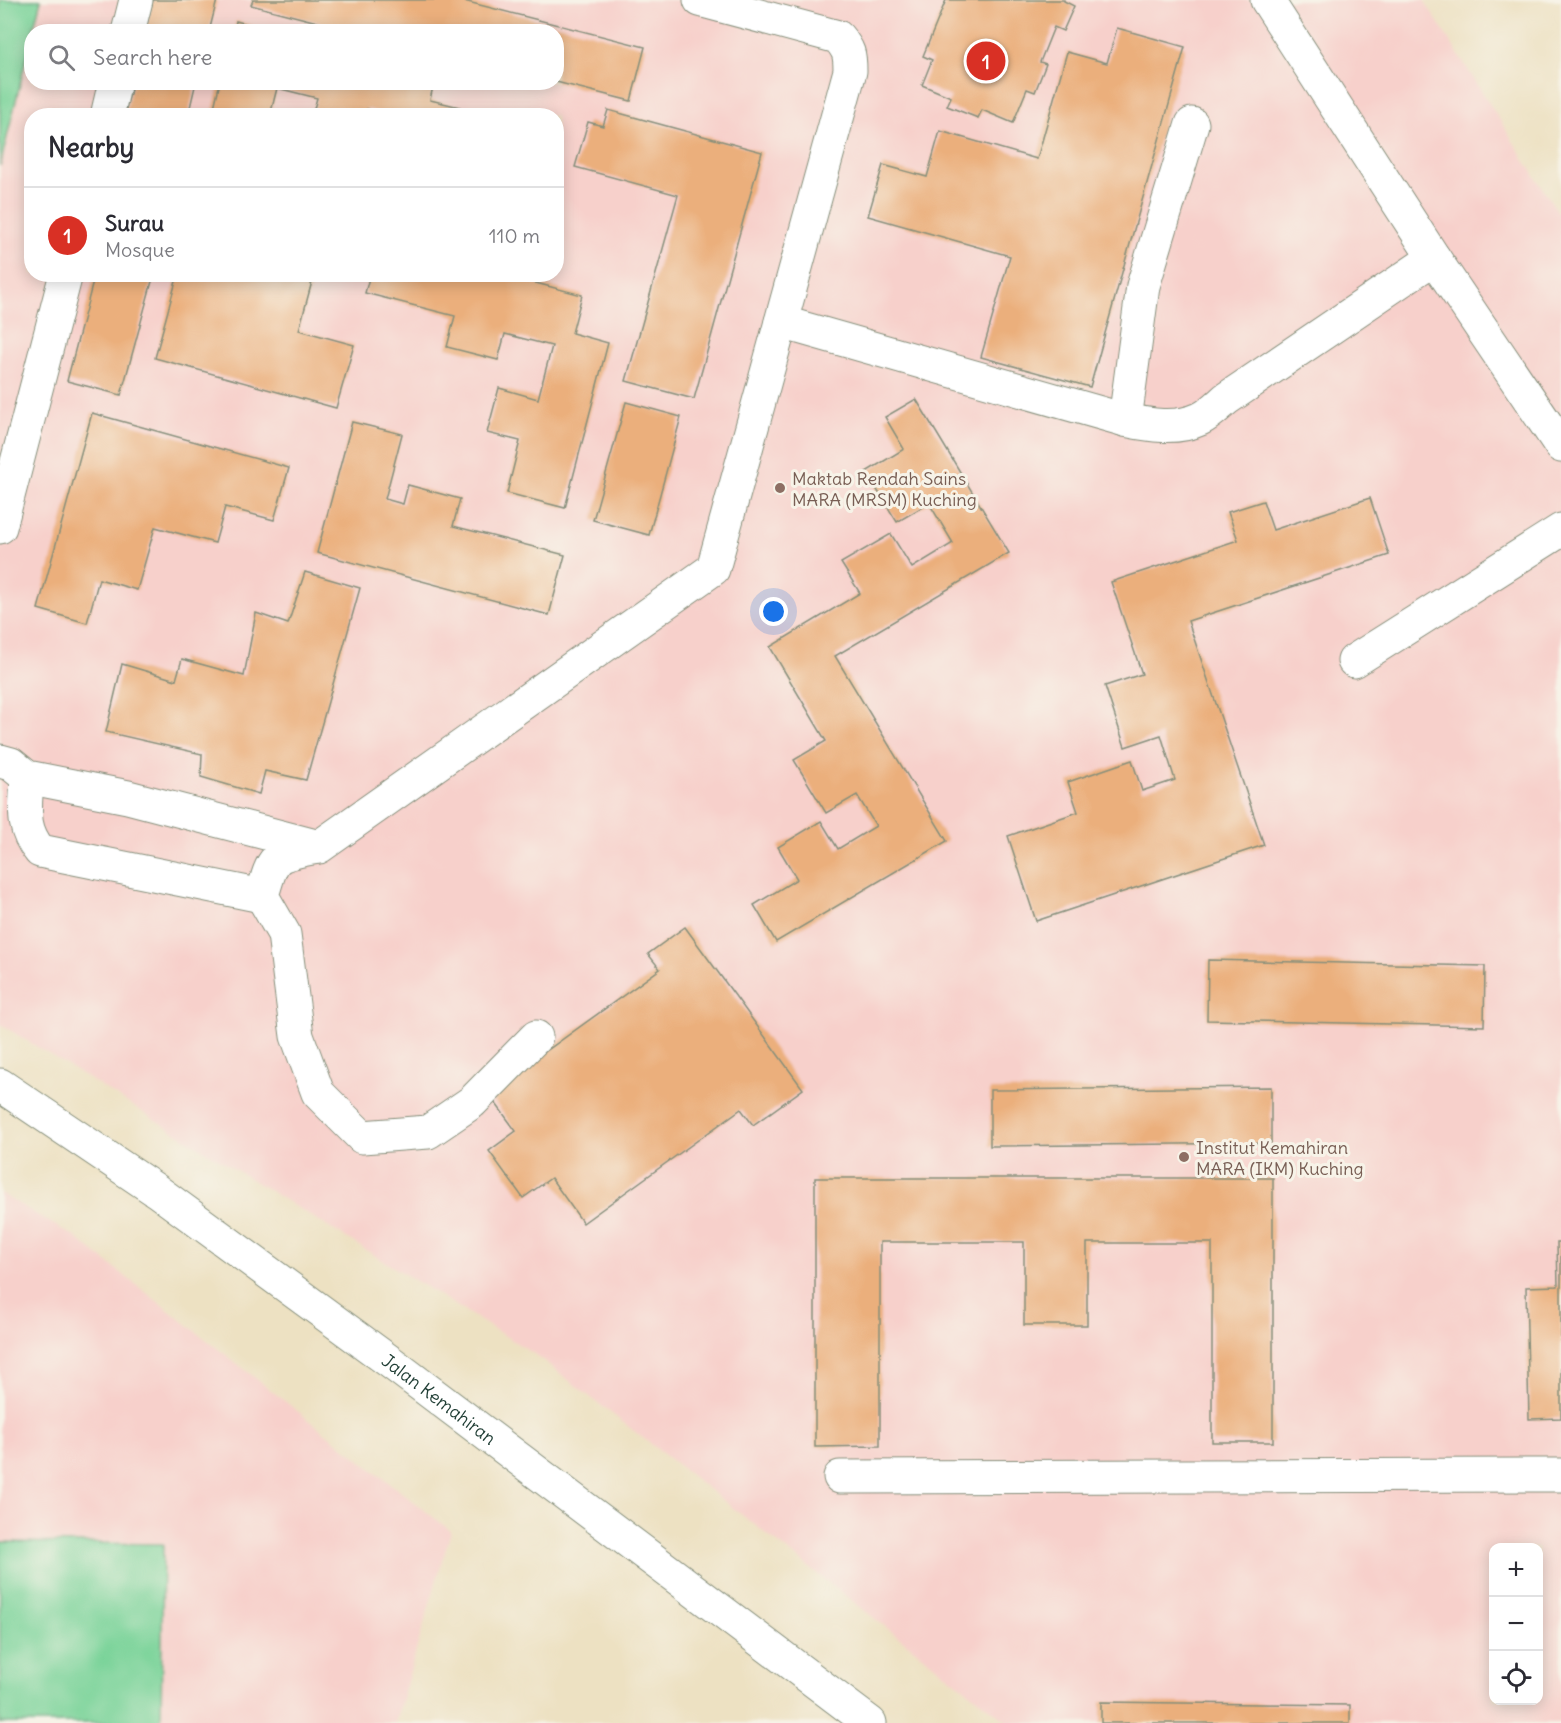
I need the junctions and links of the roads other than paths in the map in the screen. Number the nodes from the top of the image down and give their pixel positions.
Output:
1 (136, 0) edge
2 (700, 0) edge
3 (1267, 0) edge
4 (130, 24) edge
5 (113, 90) edge
6 (108, 108) edge
7 (1192, 124) dead end
8 (1434, 258) junction
9 (64, 282) edge
10 (781, 322) junction
11 (1125, 420) junction
12 (1561, 446) edge
13 (0, 527) edge
14 (1561, 530) edge
15 (1354, 661) dead end
16 (0, 760) edge
17 (27, 777) junction
18 (319, 847) junction
19 (262, 897) junction
20 (536, 1037) dead end
21 (0, 1084) edge
22 (1561, 1475) edge
23 (840, 1477) dead end
24 (870, 1723) edge

1 - 4 lane
2 - 10 lane
3 - 8 lane
5 - 6 lane
7 - 11 lane
8 - 11 lane
8 - 12 lane
9 - 13 lane
10 - 11 lane
10 - 18 lane
14 - 15 lane
16 - 17 lane
17 - 18 lane
17 - 19 lane
18 - 19 lane
19 - 20 lane
21 - 24 lane, Jalan Kemahiran
22 - 23 lane

